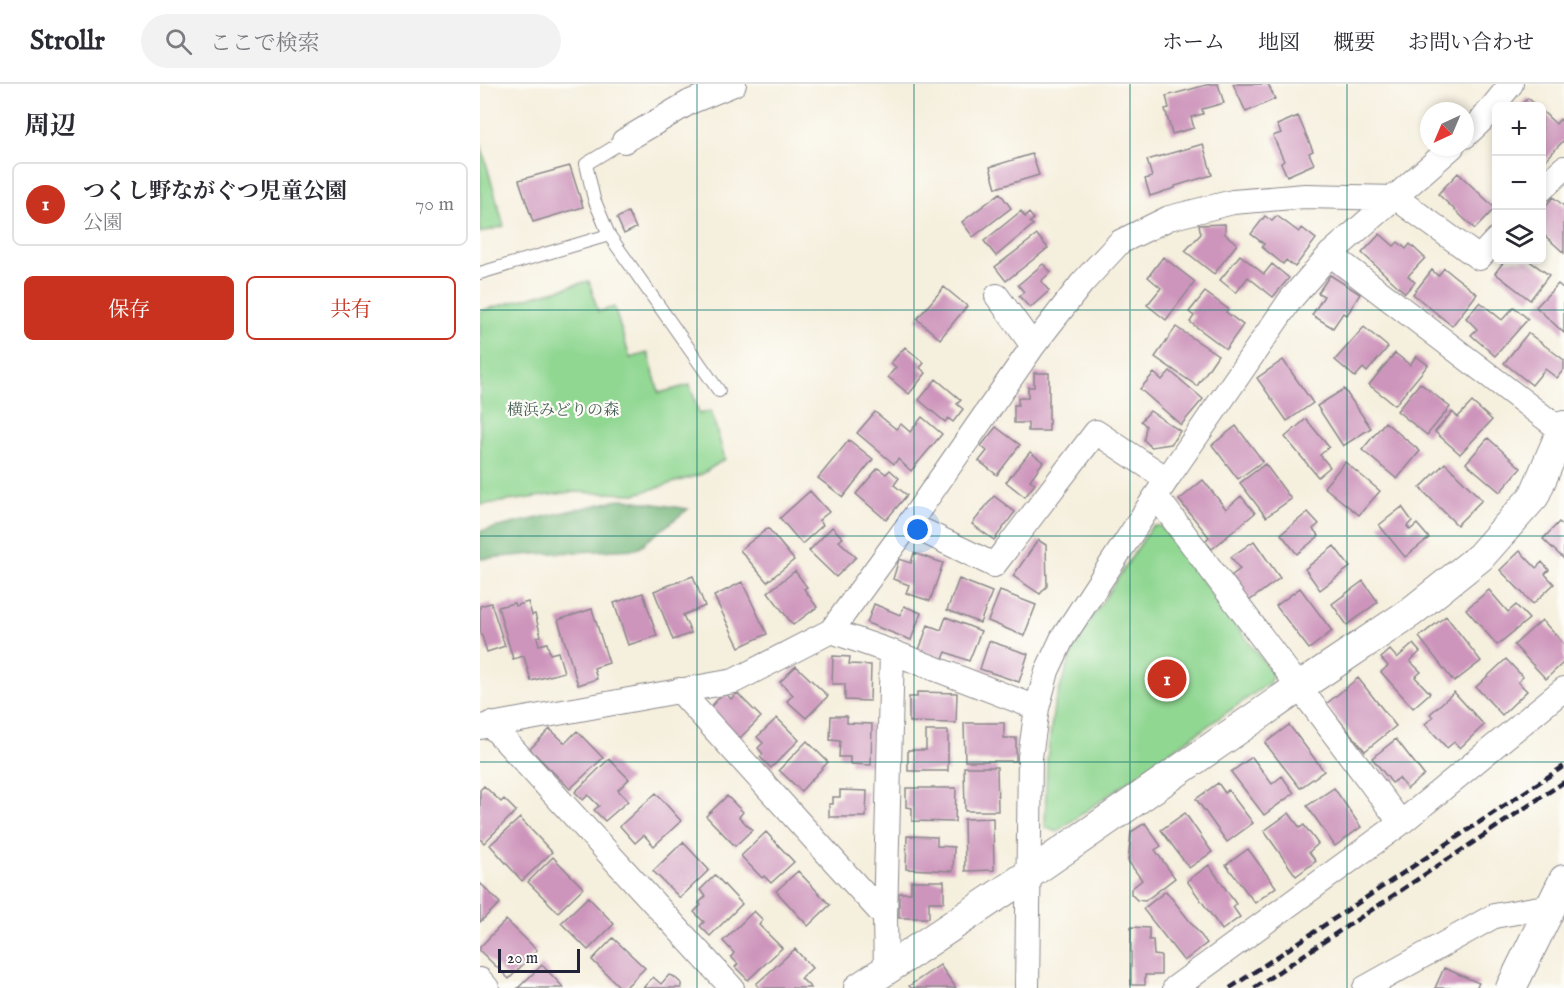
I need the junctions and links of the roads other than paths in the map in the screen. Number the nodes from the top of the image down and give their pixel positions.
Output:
1 (734, 84) edge
2 (1511, 84) edge
3 (1474, 128) edge
4 (624, 141) joint
5 (1442, 156) edge
6 (1564, 168) edge
7 (1546, 185) edge
8 (1396, 198) junction
9 (609, 235) junction
10 (1492, 244) edge
11 (1330, 254) junction
12 (480, 273) edge
13 (997, 296) dead end
14 (1033, 346) junction
15 (719, 391) dead end
16 (1563, 429) edge
17 (1162, 488) junction
18 (909, 524) junction
19 (831, 630) junction
20 (892, 652) junction
21 (1299, 687) junction
22 (1564, 689) edge
23 (679, 690) junction
24 (1037, 708) junction
25 (485, 725) edge
26 (1401, 823) junction
27 (1028, 875) junction
28 (1564, 880) edge
29 (1551, 906) junction
30 (885, 917) junction
31 (886, 970) junction
32 (480, 980) edge
33 (487, 988) edge
34 (732, 988) edge
35 (859, 988) edge
36 (1027, 988) edge
37 (1175, 988) edge
38 (1365, 988) edge
39 (1511, 988) edge

1 - 4 street
2 - 3 street
4 - 9 lane
5 - 8 street
6 - 7 street
8 - 10 street
8 - 11 street
8 - 14 street
9 - 12 lane
9 - 15 lane
11 - 16 street
11 - 17 street
13 - 14 street
14 - 18 street
16 - 21 street
17 - 18 street
17 - 21 street
17 - 24 street
18 - 19 street
19 - 20 street
19 - 23 street
20 - 24 street
20 - 30 street
21 - 26 street
21 - 27 street
22 - 26 street
23 - 25 street
23 - 30 street
24 - 27 street
25 - 34 street
26 - 37 street
27 - 31 street
27 - 36 street
28 - 29 street
29 - 38 street
29 - 39 street
30 - 31 street
31 - 35 street
32 - 33 street

